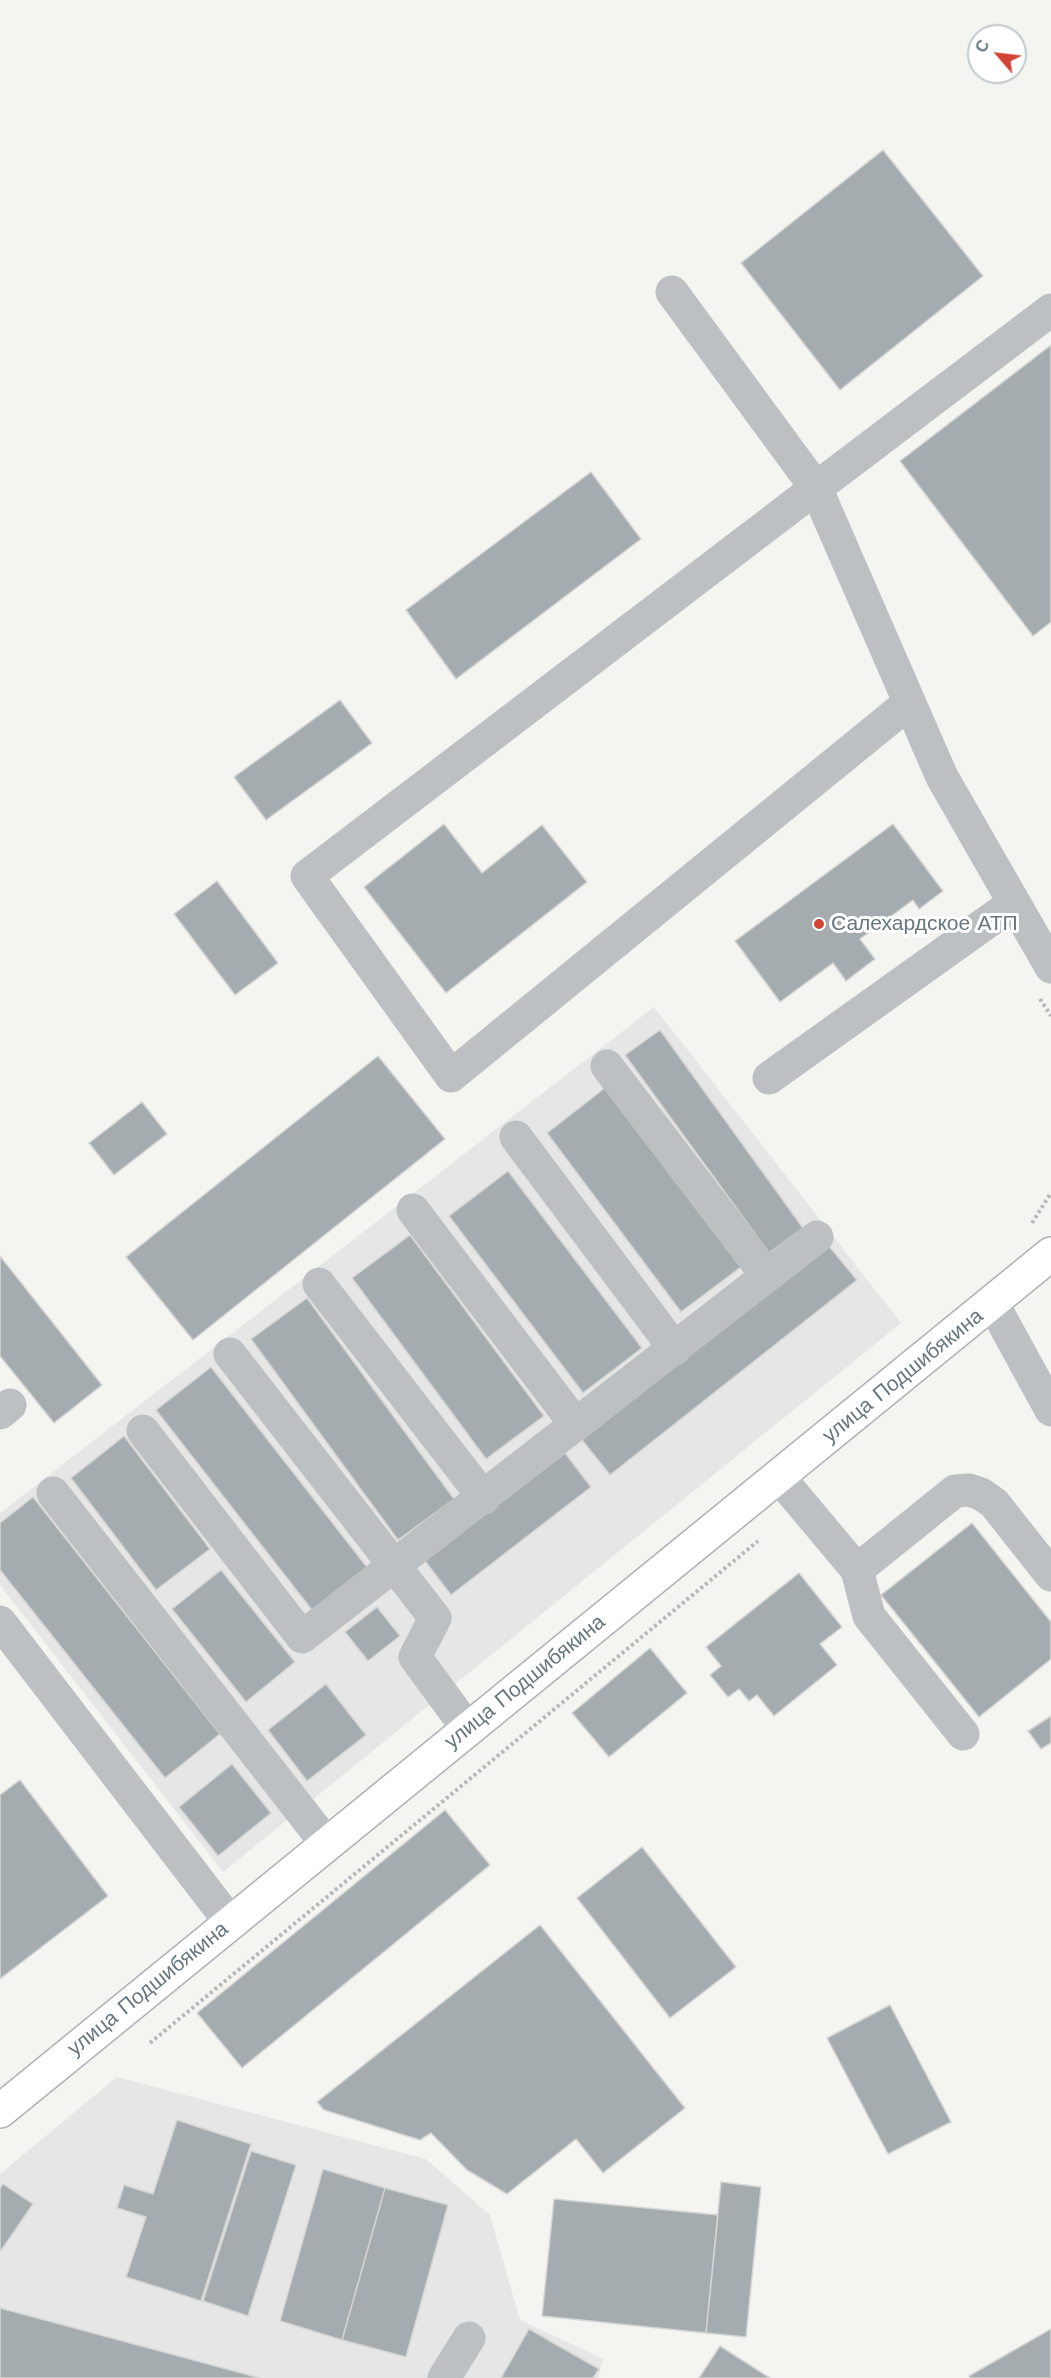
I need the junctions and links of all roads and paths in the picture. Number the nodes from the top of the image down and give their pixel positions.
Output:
1 (672, 292) dead end
2 (1051, 310) edge
3 (816, 488) junction
4 (909, 703) junction
5 (1014, 903) junction
6 (1051, 967) edge
7 (607, 1066) dead end
8 (769, 1078) dead end
9 (516, 1137) dead end
10 (413, 1210) dead end
11 (817, 1237) dead end
12 (1051, 1254) edge
13 (767, 1276) junction
14 (319, 1284) dead end
15 (993, 1304) junction
16 (675, 1349) junction
17 (230, 1354) dead end
18 (1051, 1410) edge
19 (576, 1425) junction
20 (143, 1431) dead end
21 (778, 1477) junction
22 (54, 1493) dead end
23 (484, 1498) junction
24 (802, 1505) junction
25 (396, 1567) junction
26 (857, 1570) junction
27 (1051, 1575) edge
28 (0, 1622) edge
29 (467, 1728) junction
30 (963, 1734) dead end
31 (326, 1843) junction
32 (230, 1922) junction
33 (150, 2043) dead end
34 (0, 2111) edge
35 (469, 2338) dead end
36 (444, 2378) edge

1 - 3 lane
2 - 3 lane
3 - 4 lane
3 - 4 lane
4 - 5 lane
5 - 6 lane
5 - 8 lane
7 - 13 lane
9 - 16 lane
10 - 19 lane
11 - 13 lane
12 - 15 main road, улица Подшибякина
13 - 16 lane
14 - 23 lane
15 - 18 lane
15 - 21 main road, улица Подшибякина
16 - 19 lane
17 - 25 lane
19 - 23 lane
20 - 25 lane
21 - 24 lane
21 - 29 main road, улица Подшибякина
22 - 31 lane
23 - 25 lane
24 - 26 lane
24 - 33 path
25 - 29 lane
26 - 27 lane
26 - 30 lane
28 - 32 lane
29 - 31 main road, улица Подшибякина
31 - 32 main road, улица Подшибякина
32 - 34 main road, улица Подшибякина
35 - 36 lane

